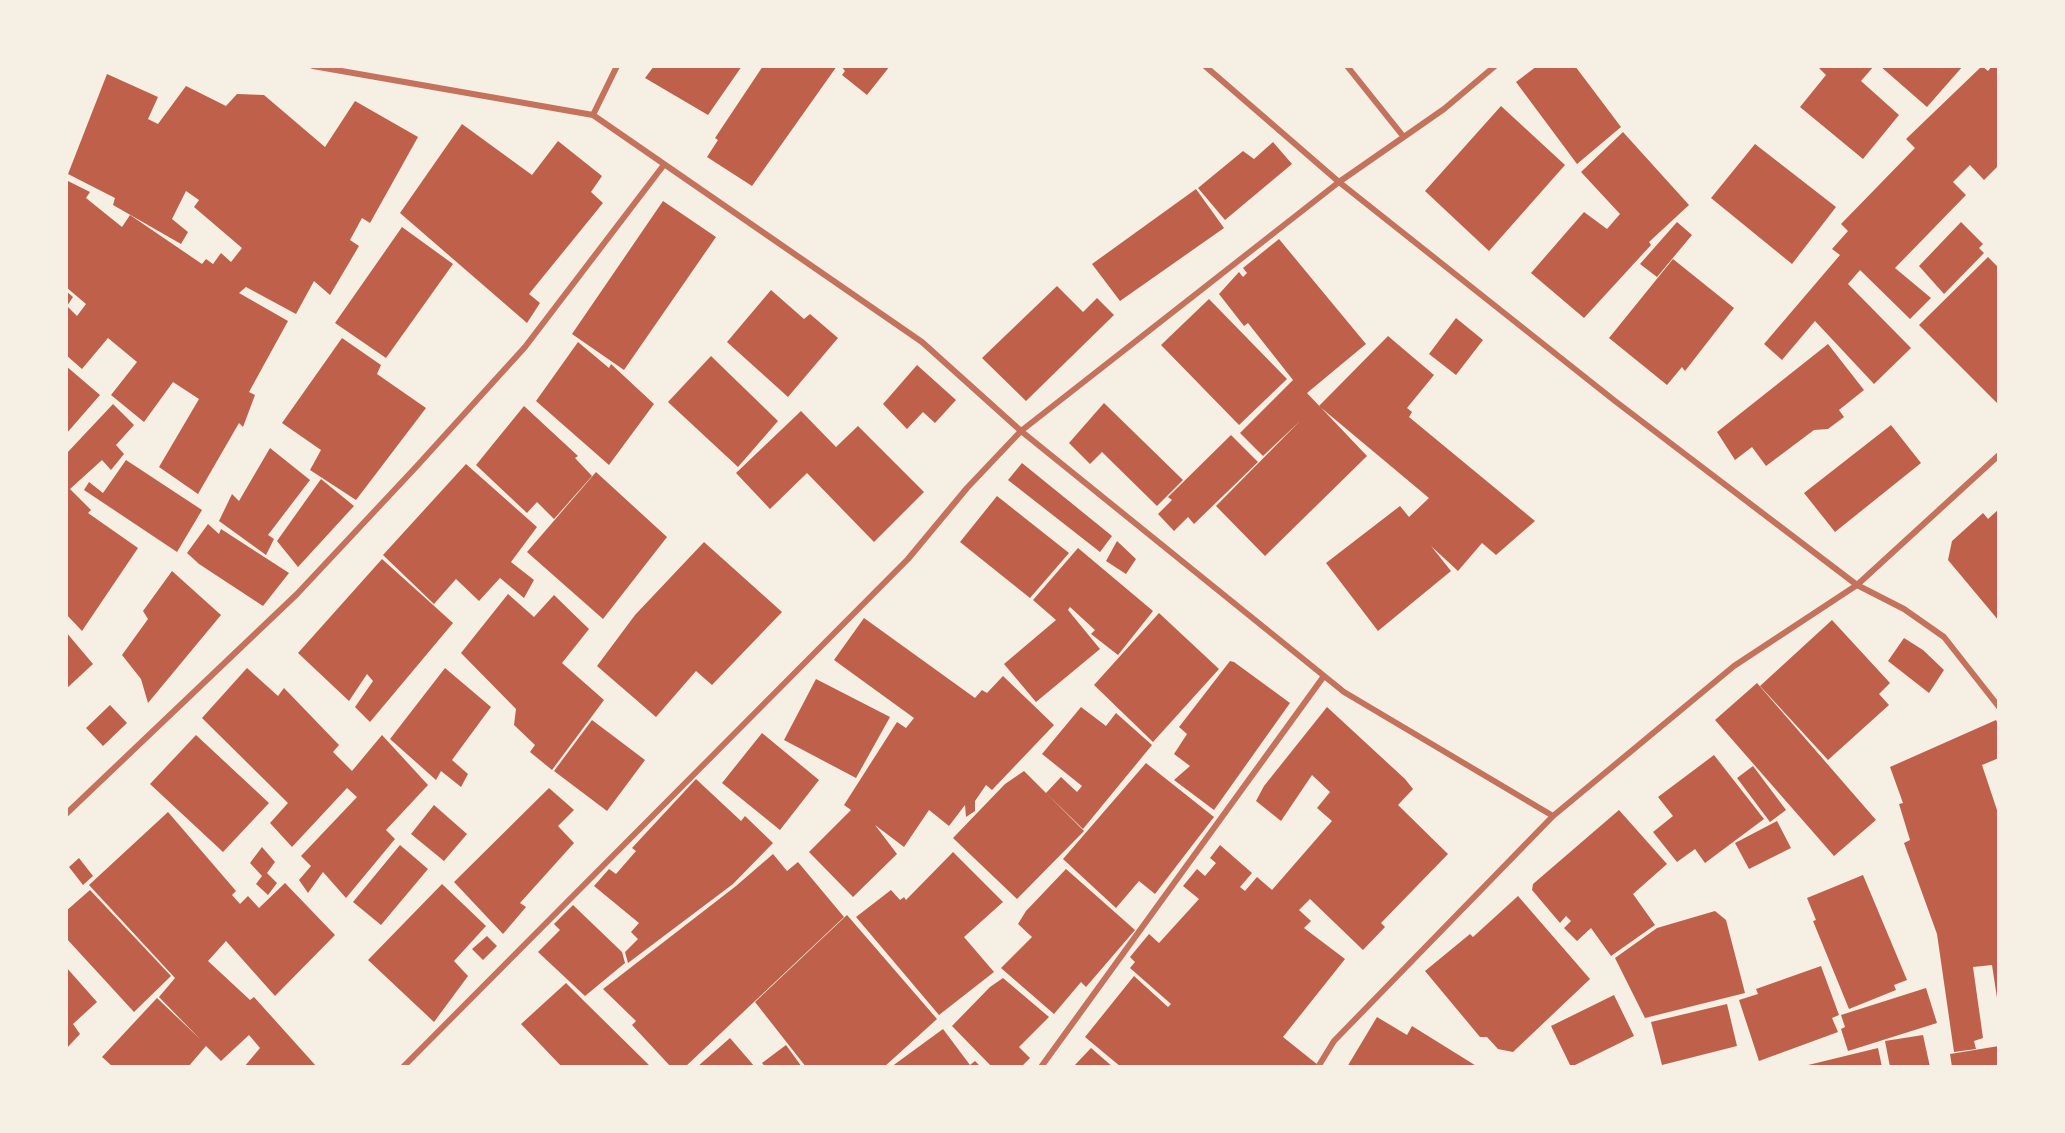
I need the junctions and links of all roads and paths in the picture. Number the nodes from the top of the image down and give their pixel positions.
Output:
1 (313, 66) edge
2 (617, 66) edge
3 (1205, 66) edge
4 (1347, 66) edge
5 (1495, 66) edge
6 (593, 115) junction
7 (1402, 136) junction
8 (663, 166) junction
9 (1339, 182) junction
10 (1022, 431) junction
11 (1999, 455) edge
12 (1857, 585) junction
13 (1324, 676) junction
14 (1999, 707) edge
15 (66, 814) edge
16 (1553, 816) junction
17 (403, 1067) edge
18 (1041, 1067) edge
19 (1318, 1067) edge

1 - 6 street
2 - 6 street
3 - 9 street
4 - 7 street
5 - 7 street
6 - 8 street
7 - 9 street
8 - 10 street
8 - 15 street
9 - 10 street
9 - 12 street
10 - 13 street
10 - 17 street
11 - 12 street
12 - 14 street
12 - 16 street
13 - 16 street
13 - 18 street
16 - 19 street

